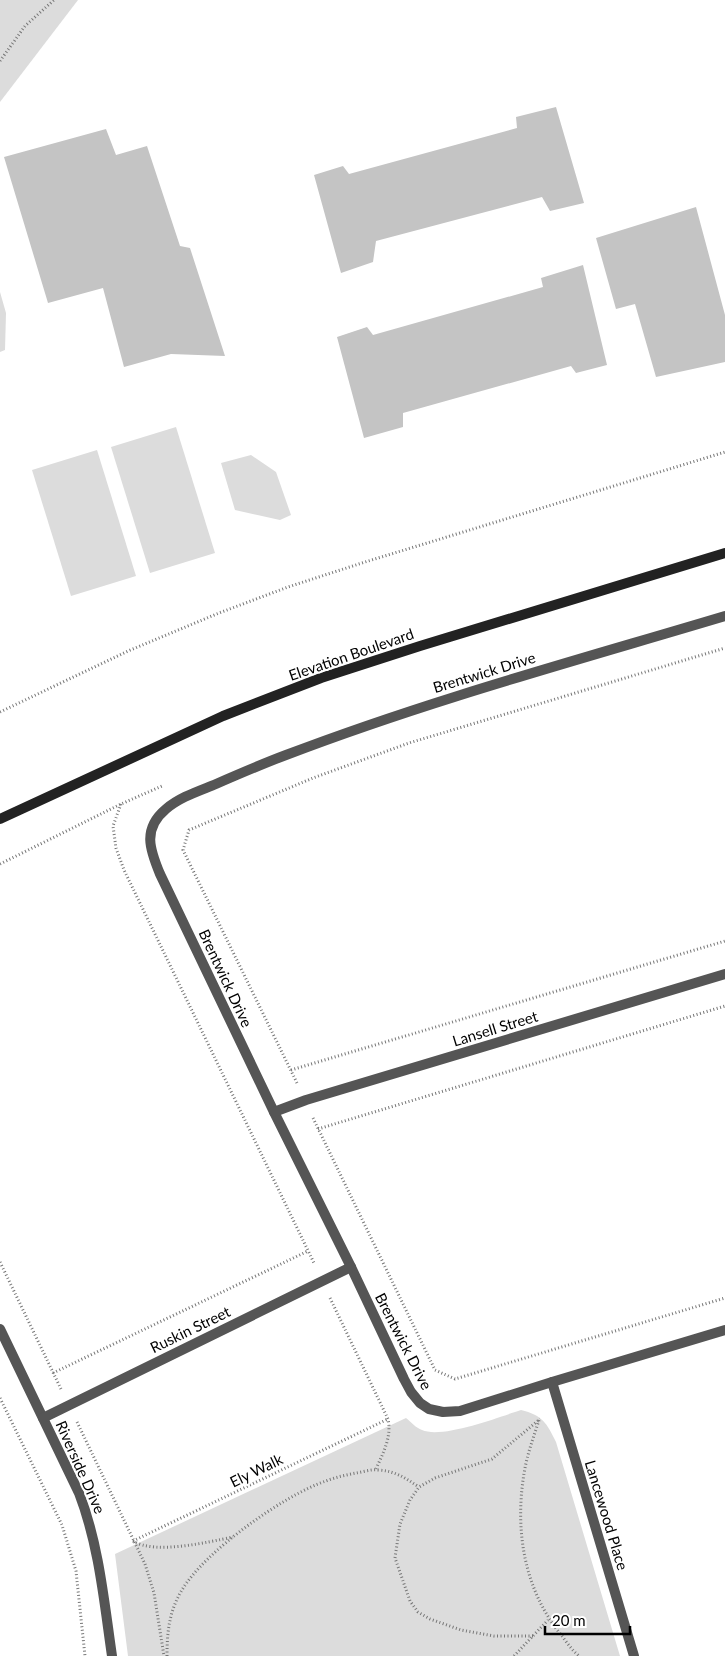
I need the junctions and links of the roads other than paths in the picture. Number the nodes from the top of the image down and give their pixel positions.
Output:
1 (725, 553) edge
2 (725, 616) edge
3 (0, 819) edge
4 (725, 974) edge
5 (274, 1112) junction
6 (351, 1267) junction
7 (0, 1329) edge
8 (725, 1330) edge
9 (552, 1382) junction
10 (43, 1418) junction
11 (112, 1656) edge
12 (634, 1656) edge

1 - 3 street, Elevation Boulevard
2 - 5 street, Brentwick Drive
4 - 5 street, Lansell Street
5 - 6 street, Brentwick Drive
6 - 9 street, Brentwick Drive
6 - 10 street, Ruskin Street
7 - 10 street, Riverside Drive
8 - 9 street, Brentwick Drive
9 - 12 street, Lancewood Place
10 - 11 street, Riverside Drive

